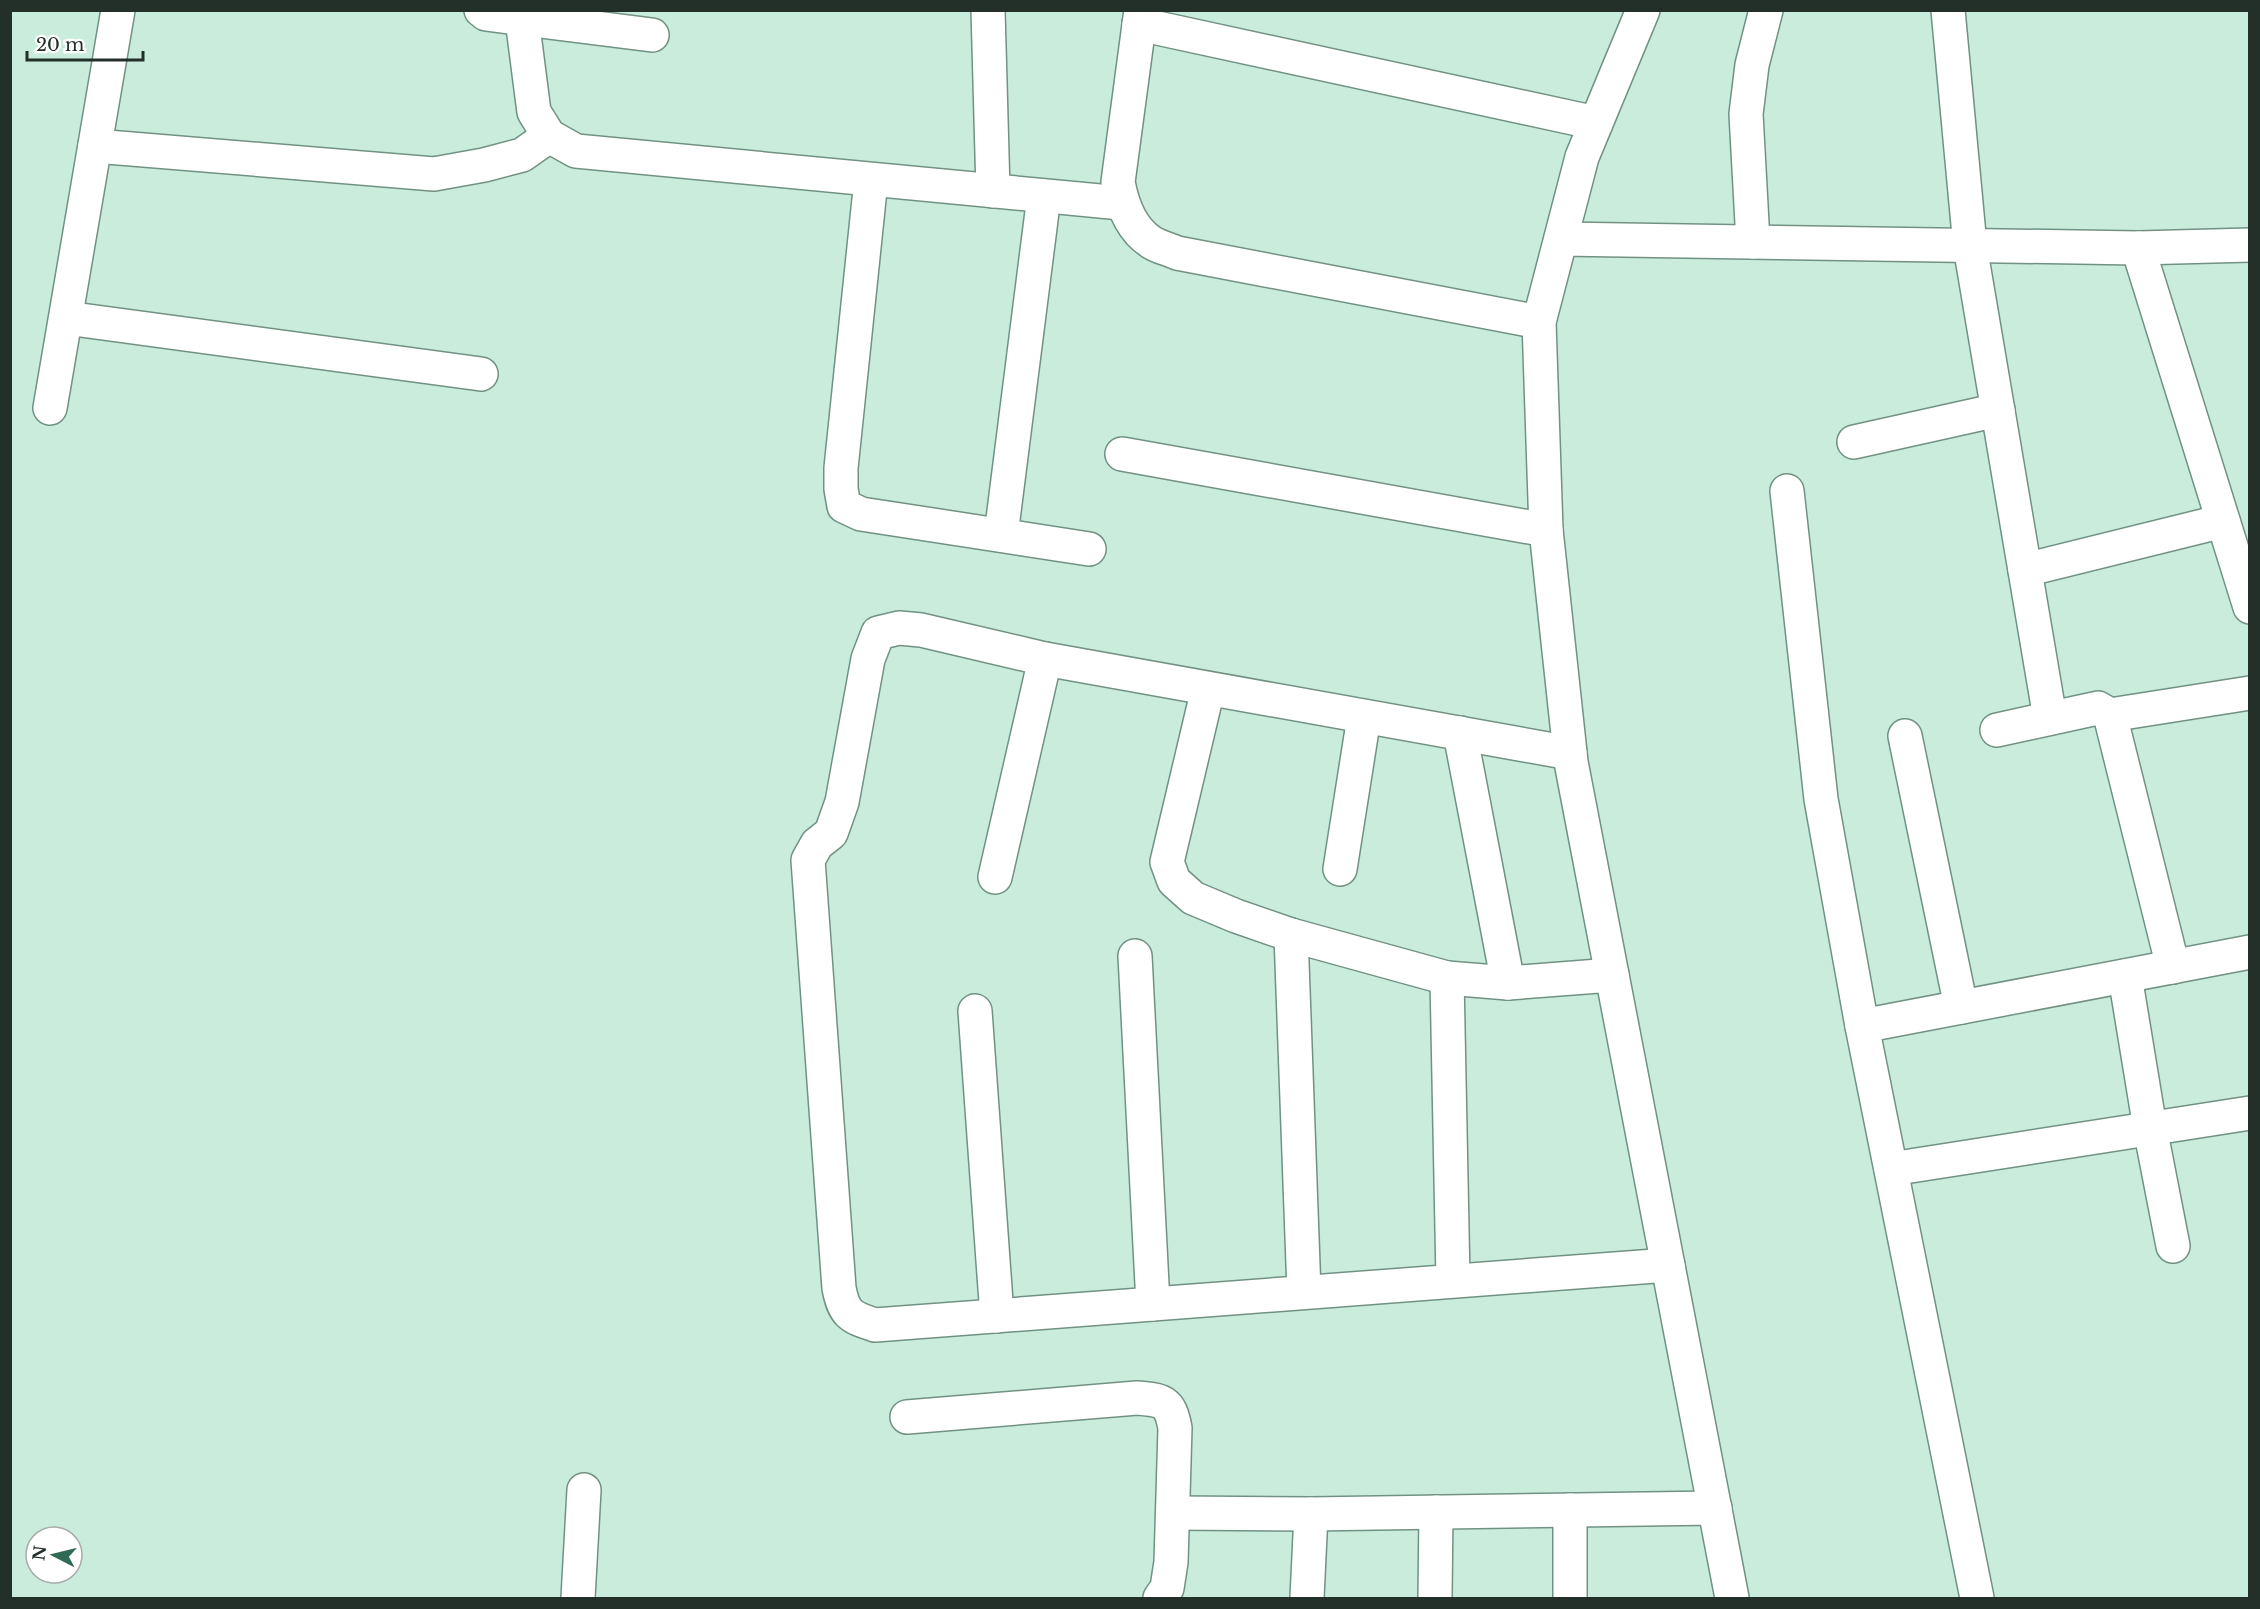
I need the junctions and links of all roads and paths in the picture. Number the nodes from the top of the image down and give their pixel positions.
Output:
1 (118, 10) edge
2 (482, 10) edge
3 (988, 10) edge
4 (1643, 10) edge
5 (1766, 10) edge
6 (1948, 10) edge
7 (1140, 17) edge
8 (522, 19) junction
9 (652, 35) dead end
10 (1596, 123) junction
11 (549, 136) junction
12 (95, 146) junction
13 (872, 180) junction
14 (993, 191) junction
15 (1044, 196) junction
16 (1121, 203) junction
17 (1561, 239) junction
18 (1753, 242) junction
19 (2250, 245) edge
20 (1971, 246) junction
21 (2138, 248) junction
22 (66, 318) junction
23 (1539, 322) junction
24 (482, 374) dead end
25 (50, 408) dead end
26 (1998, 410) junction
27 (1854, 442) dead end
28 (1122, 454) dead end
29 (1787, 491) dead end
30 (2223, 521) junction
31 (1545, 530) junction
32 (1001, 535) junction
33 (1089, 549) dead end
34 (2025, 570) junction
35 (2250, 606) edge
36 (1045, 659) junction
37 (1208, 689) junction
38 (2250, 693) edge
39 (2110, 716) junction
40 (1364, 717) junction
41 (2050, 718) junction
42 (1997, 730) dead end
43 (1460, 733) junction
44 (1905, 735) dead end
45 (1570, 753) junction
46 (1340, 868) dead end
47 (995, 877) dead end
48 (1291, 936) junction
49 (2250, 952) edge
50 (1135, 956) dead end
51 (2173, 967) junction
52 (1612, 975) junction
53 (2124, 976) junction
54 (1447, 978) junction
55 (1508, 982) junction
56 (1961, 1007) junction
57 (975, 1011) dead end
58 (1862, 1026) junction
59 (2250, 1113) edge
60 (2150, 1128) junction
61 (1891, 1169) junction
62 (2173, 1246) dead end
63 (1668, 1266) junction
64 (1453, 1280) junction
65 (1304, 1292) junction
66 (1153, 1304) junction
67 (997, 1316) junction
68 (907, 1417) dead end
69 (584, 1490) dead end
70 (1715, 1508) junction
71 (1570, 1510) junction
72 (1436, 1512) junction
73 (1174, 1513) junction
74 (1311, 1515) junction
75 (578, 1599) edge
76 (1160, 1599) edge
77 (1307, 1599) edge
78 (1435, 1599) edge
79 (1570, 1599) edge
80 (1732, 1599) edge
81 (1977, 1599) edge

1 - 12 street
2 - 8 street
3 - 14 street
4 - 10 street
5 - 18 street
6 - 20 street
7 - 10 street
7 - 16 street
8 - 9 street
8 - 11 street
10 - 17 street
11 - 12 street
11 - 13 street
12 - 22 street
13 - 14 street
13 - 32 street
14 - 15 street
15 - 16 street
15 - 32 street
16 - 23 street
17 - 18 street
17 - 23 street
18 - 20 street
19 - 21 street
20 - 21 street
20 - 26 street
21 - 30 street
22 - 24 street
22 - 25 street
23 - 31 street
26 - 27 street
26 - 34 street
28 - 31 street
29 - 58 street
30 - 34 street
30 - 35 street
31 - 45 street
32 - 33 street
34 - 41 street
36 - 37 street
36 - 47 street
36 - 67 street
37 - 40 street
37 - 48 street
38 - 39 street
39 - 41 street
39 - 51 street
40 - 43 street
40 - 46 street
41 - 42 street
43 - 45 street
43 - 55 street
44 - 56 street
45 - 52 street
48 - 54 street
48 - 65 street
49 - 51 street
50 - 66 street
51 - 53 street
52 - 55 street
52 - 63 street
53 - 56 street
53 - 60 street
54 - 55 street
54 - 64 street
56 - 58 street
57 - 67 street
58 - 61 street
59 - 60 street
60 - 61 street
60 - 62 street
61 - 81 street
63 - 64 street
63 - 70 street
64 - 65 street
65 - 66 street
66 - 67 street
68 - 73 street
69 - 75 street
70 - 71 street
70 - 80 street
71 - 72 street
71 - 79 street
72 - 74 street
72 - 78 street
73 - 74 street
73 - 76 street
74 - 77 street

